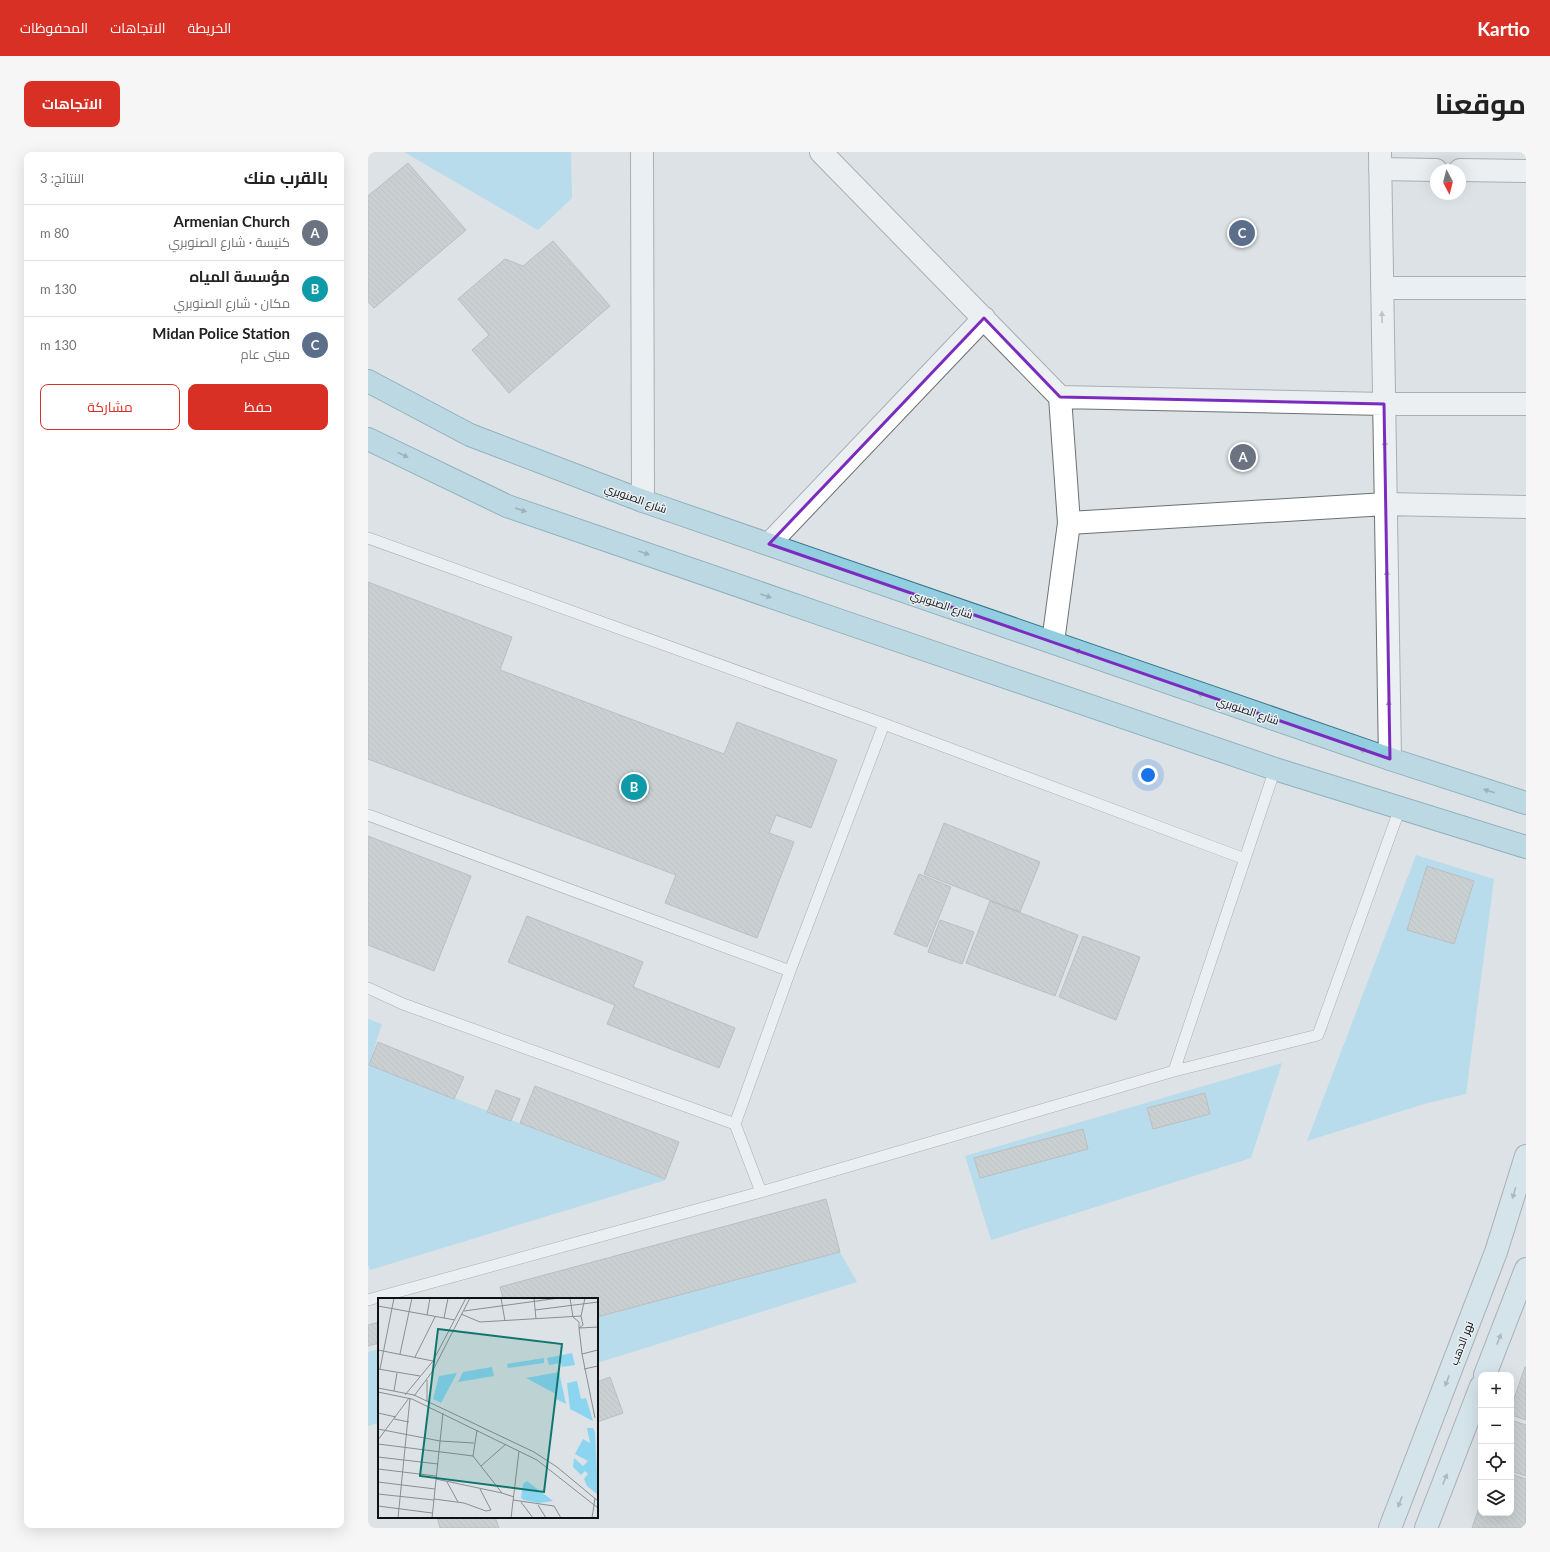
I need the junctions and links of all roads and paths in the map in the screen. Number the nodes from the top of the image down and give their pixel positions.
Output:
1 (642, 152) edge
2 (821, 152) edge
3 (1380, 161) edge
4 (1430, 169) edge
5 (1466, 170) edge
6 (1526, 171) edge
7 (1382, 288) junction
8 (1526, 288) edge
9 (984, 318) junction
10 (368, 381) edge
11 (1060, 397) junction
12 (1384, 404) junction
13 (1526, 404) edge
14 (368, 438) edge
15 (642, 500) junction
16 (1386, 504) junction
17 (1526, 507) edge
18 (1068, 523) junction
19 (368, 538) edge
20 (769, 544) junction
21 (1052, 642) junction
22 (884, 724) junction
23 (1390, 759) junction
24 (1275, 769) junction
25 (1526, 803) edge
26 (1400, 808) junction
27 (368, 815) edge
28 (1526, 847) edge
29 (1245, 858) junction
30 (790, 970) junction
31 (368, 988) edge
32 (1174, 1071) junction
33 (735, 1124) junction
34 (1526, 1156) edge
35 (761, 1192) junction
36 (1526, 1269) edge
37 (368, 1300) edge
38 (1486, 1372) edge
39 (1478, 1394) edge
40 (1390, 1528) edge
41 (1426, 1528) edge

1 - 15 street
2 - 9 street
3 - 4 street
3 - 7 street
5 - 6 street
7 - 8 street
12 -> 7 street
9 - 11 street
9 - 20 street
10 - 15 main road, شارع الصنوبري
11 - 12 street
11 - 18 street
12 - 13 street
16 -> 12 street
14 -> 24 main road
15 - 20 main road, شارع الصنوبري
16 - 17 street
16 - 18 street
23 -> 16 street
18 - 21 street
19 - 22 lane
20 - 21 main road, شارع الصنوبري
23 -> 21 main road, شارع الصنوبري
22 - 29 lane
22 - 30 lane
25 -> 23 main road, شارع الصنوبري
24 - 26 main road
24 - 29 lane
26 - 28 main road
26 - 32 lane
27 - 30 lane
29 - 32 lane
30 - 33 lane
31 - 33 lane
32 - 35 lane
33 - 35 lane
34 -> 40 main road, نهر الدهب
35 - 37 lane
38 -> 36 main road
41 -> 39 main road

